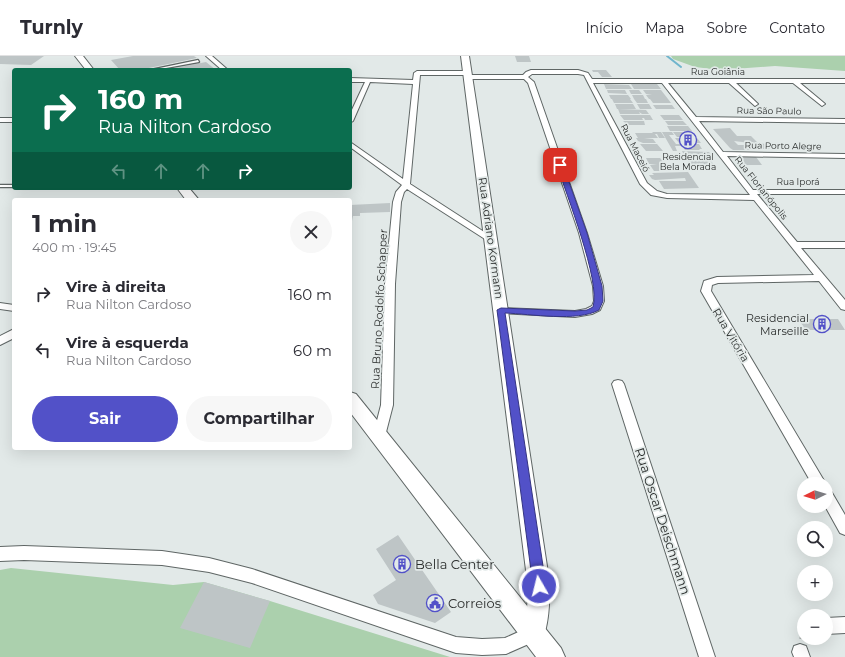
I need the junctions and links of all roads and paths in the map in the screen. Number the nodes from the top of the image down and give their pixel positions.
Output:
1 (79, 56) edge
2 (208, 56) edge
3 (465, 56) edge
4 (198, 60) dead end
5 (88, 68) edge
6 (160, 68) edge
7 (223, 68) edge
8 (468, 75) junction
9 (525, 77) junction
10 (352, 80) edge
11 (368, 81) junction
12 (590, 81) junction
13 (664, 81) junction
14 (732, 81) junction
15 (794, 81) junction
16 (845, 81) edge
17 (415, 82) junction
18 (755, 104) dead end
19 (822, 104) dead end
20 (352, 117) edge
21 (693, 119) junction
22 (0, 120) edge
23 (12, 120) edge
24 (845, 121) edge
25 (352, 145) edge
26 (721, 154) junction
27 (845, 156) edge
28 (406, 185) junction
29 (0, 186) edge
30 (12, 186) edge
31 (185, 190) edge
32 (845, 192) edge
33 (753, 195) junction
34 (191, 198) edge
35 (491, 239) junction
36 (794, 245) junction
37 (845, 245) edge
38 (822, 278) junction
39 (0, 306) edge
40 (845, 307) edge
41 (12, 308) edge
42 (501, 310) junction
43 (12, 333) edge
44 (0, 341) edge
45 (618, 384) dead end
46 (352, 402) edge
47 (379, 436) junction
48 (815, 477) edge
49 (833, 507) edge
50 (845, 528) edge
51 (0, 554) edge
52 (845, 625) edge
53 (833, 626) edge
54 (534, 634) junction
55 (552, 657) edge
56 (707, 657) edge

1 - 5 main road
2 - 7 street
3 - 8 street, Rua Adriano Kormann
4 - 6 lane
8 - 9 street
8 - 17 street
8 - 35 street, Rua Adriano Kormann
9 - 12 street
9 - 42 street
10 - 11 street
11 - 17 street
11 - 20 street
12 - 13 street, Rua Goiânia
12 - 33 street, Rua Maceió
13 - 14 street, Rua Goiânia
13 - 21 street, Rua Florianópolis
14 - 15 street, Rua Goiânia
14 - 18 street
15 - 16 street, Rua Goiânia
15 - 19 street
17 - 28 street
21 - 24 street, Rua São Paulo
21 - 26 street, Rua Florianópolis
22 - 23 street
25 - 28 street
26 - 27 street, Rua Porto Alegre
26 - 33 street, Rua Florianópolis
28 - 35 street
28 - 47 street, Rua Bruno Rodolfo Schapper
29 - 30 lane
31 - 34 main road
32 - 33 street, Rua Iporá
33 - 36 street, Rua Florianópolis
35 - 42 street, Rua Adriano Kormann
36 - 37 street
36 - 38 street, Rua Florianópolis
38 - 40 street, Rua Florianópolis
38 - 48 street, Rua Vitória
39 - 41 street
42 - 54 street, Rua Adriano Kormann
43 - 44 street
45 - 56 street, Rua Oscar Deischmann
46 - 47 main road
47 - 54 main road
49 - 50 street
51 - 54 street
52 - 53 street
54 - 55 main road

